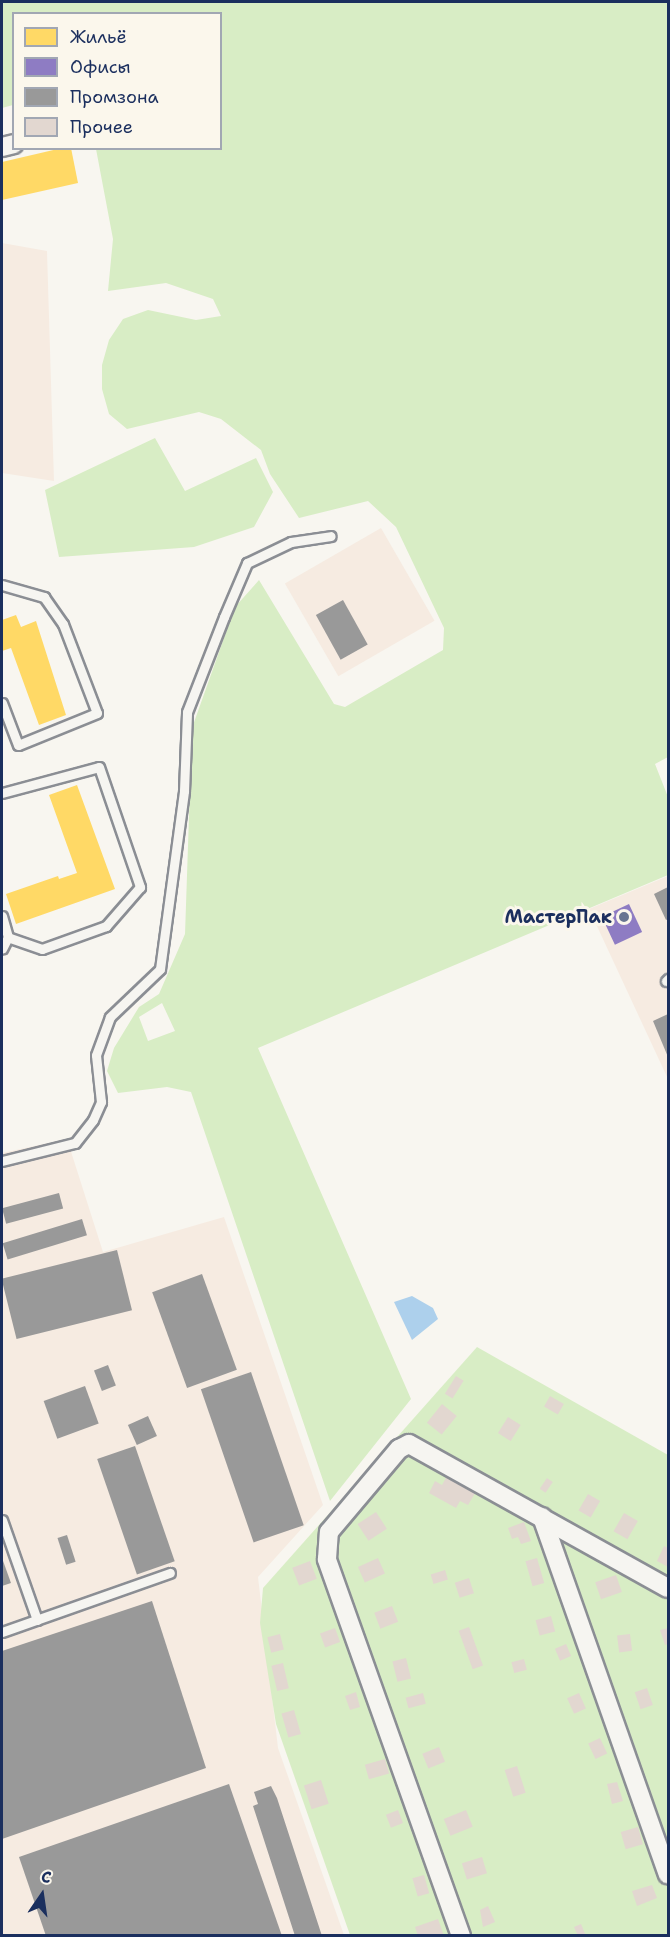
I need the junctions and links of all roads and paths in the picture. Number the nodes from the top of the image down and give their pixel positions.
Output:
1 (331, 536) dead end
2 (2, 585) edge
3 (2, 703) edge
4 (2, 794) edge
5 (2, 916) edge
6 (8, 937) junction
7 (2, 950) edge
8 (2, 1161) edge
9 (542, 1517) junction
10 (2, 1520) edge
11 (170, 1574) dead end
12 (669, 1588) edge
13 (37, 1620) junction
14 (2, 1632) edge
15 (669, 1874) edge
16 (461, 1935) edge

1 - 8 lane
2 - 3 lane
4 - 6 lane
5 - 6 lane
6 - 7 lane
9 - 12 street
9 - 15 street
9 - 16 street
10 - 13 lane
11 - 13 lane
13 - 14 lane

